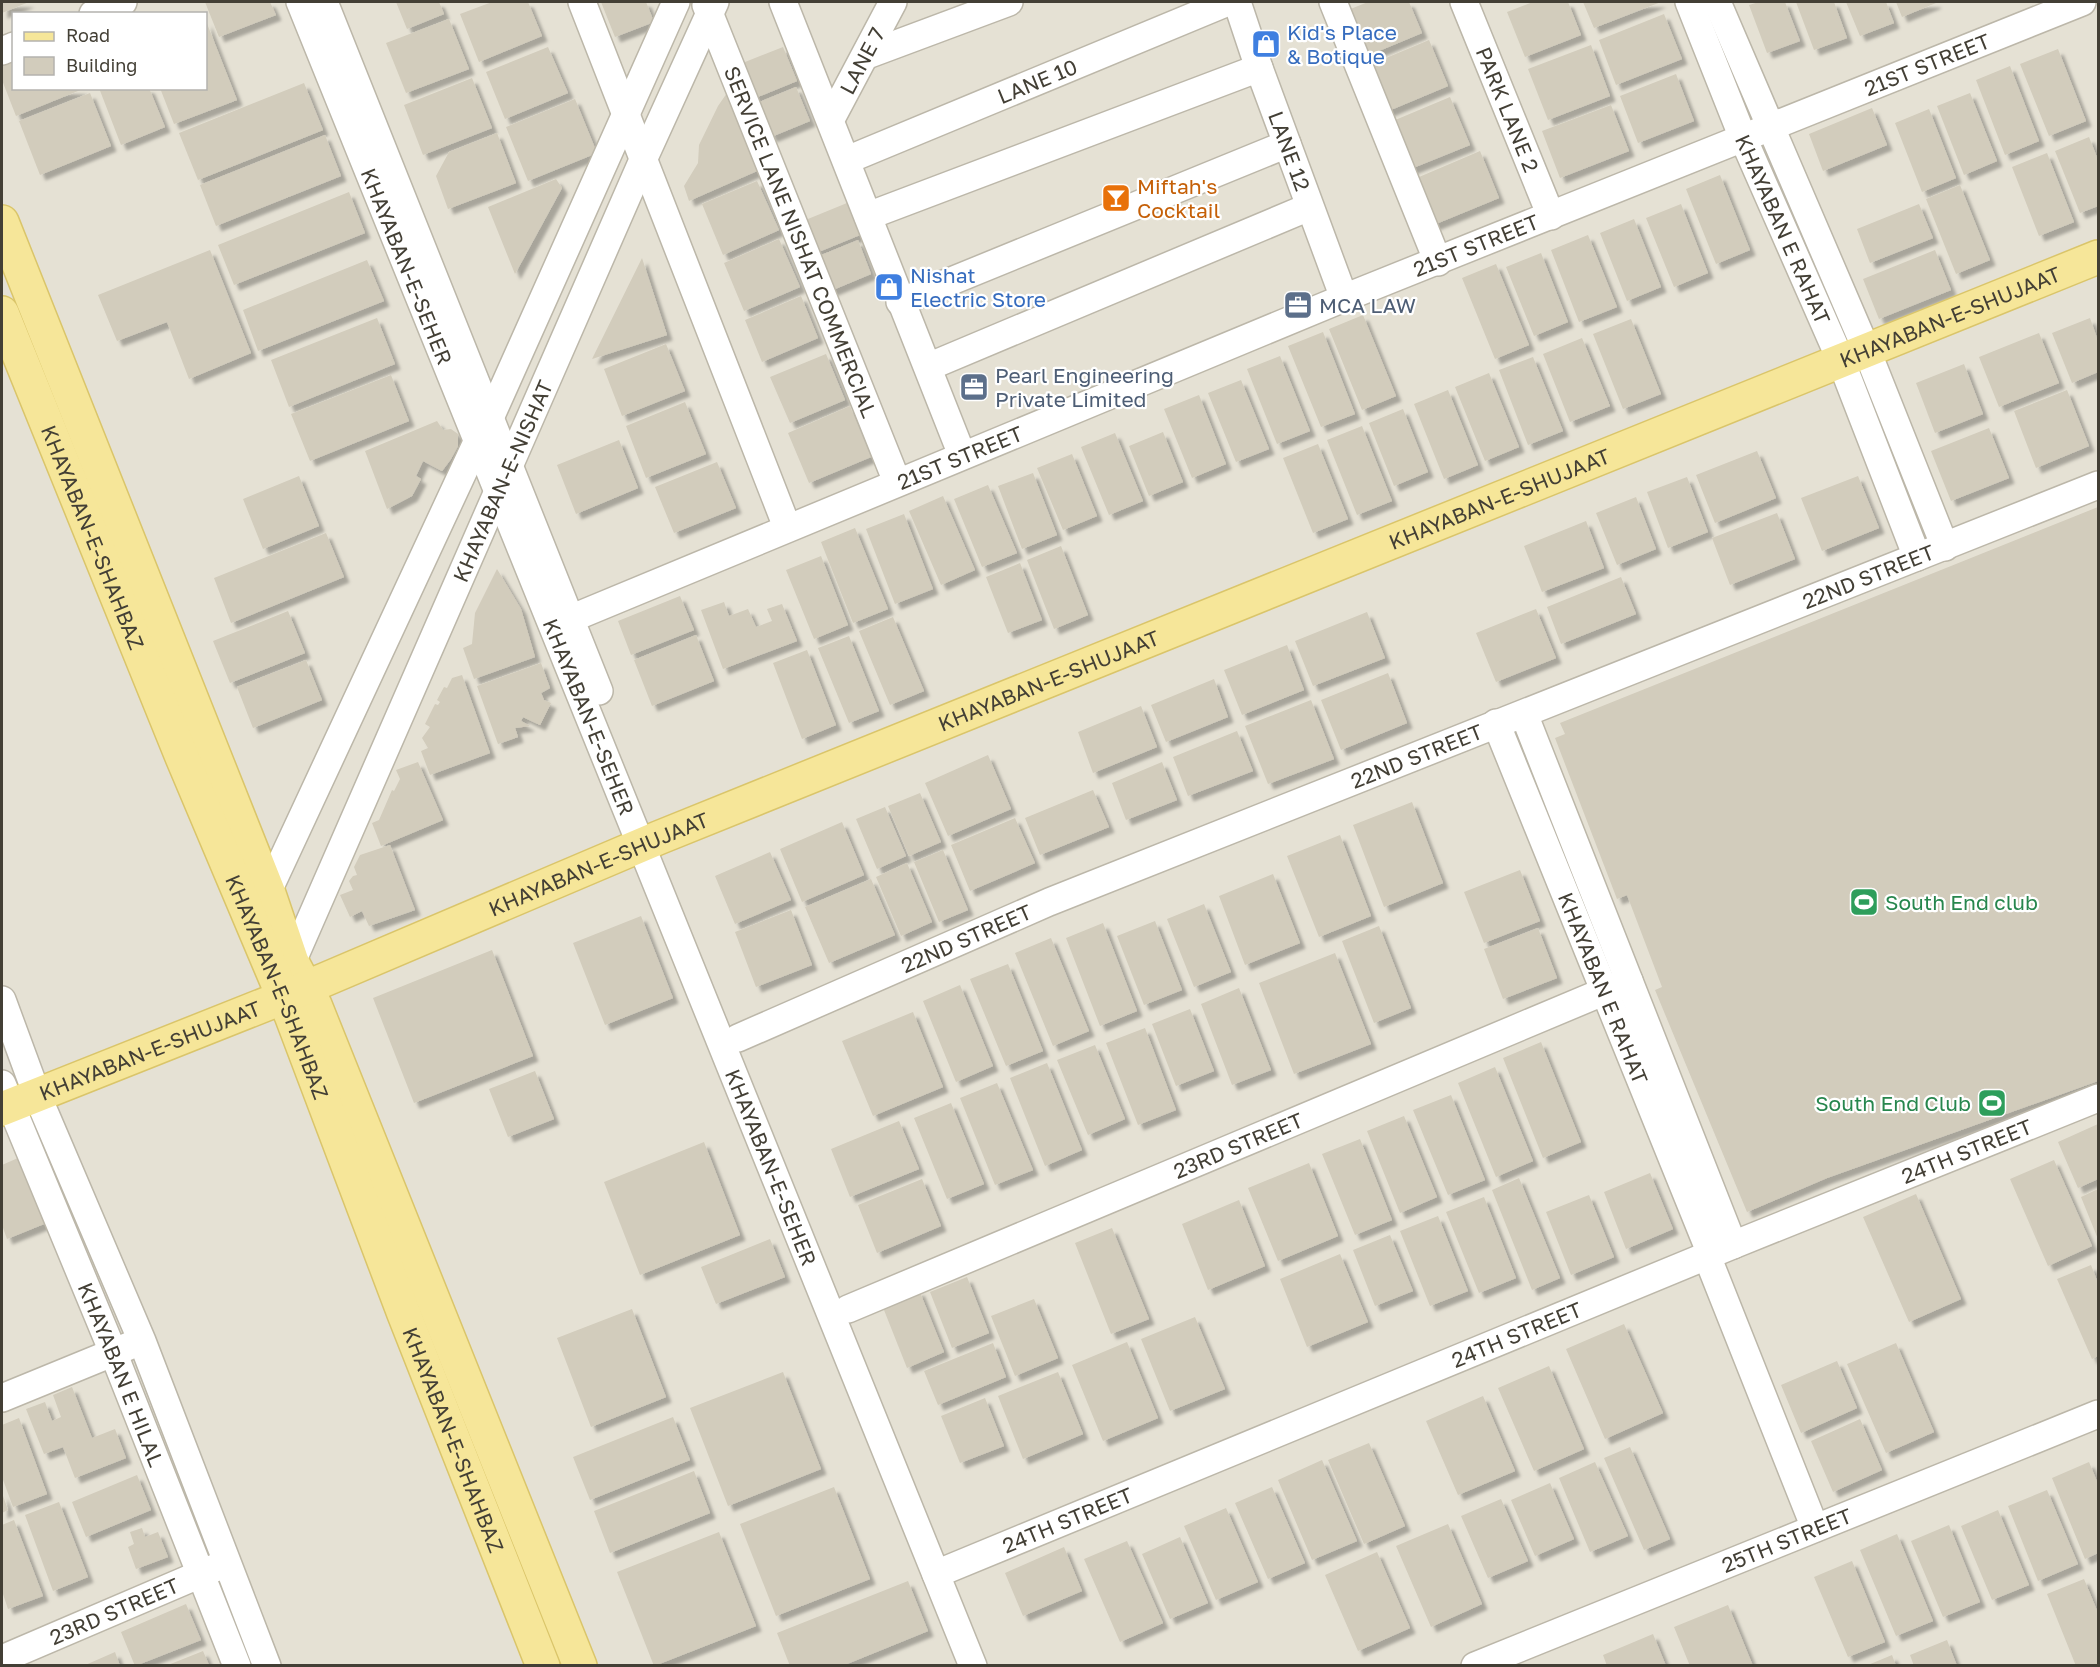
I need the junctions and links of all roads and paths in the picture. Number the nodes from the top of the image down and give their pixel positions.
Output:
1 (123, 2) edge
2 (300, 2) edge
3 (324, 2) edge
4 (582, 2) edge
5 (676, 2) edge
6 (783, 2) edge
7 (806, 2) edge
8 (893, 2) edge
9 (1009, 2) edge
10 (1333, 2) edge
11 (1464, 2) edge
12 (1689, 2) edge
13 (1717, 2) edge
14 (2082, 2) edge
15 (1241, 3) edge
16 (709, 6) edge
17 (98, 12) edge
18 (794, 28) junction
19 (867, 55) junction
20 (1259, 68) junction
21 (626, 111) junction
22 (831, 119) junction
23 (1769, 127) junction
24 (1743, 138) junction
25 (1287, 144) junction
26 (643, 160) junction
27 (847, 160) junction
28 (1309, 207) junction
29 (868, 216) junction
30 (1551, 216) junction
31 (2, 222) edge
32 (2098, 257) edge
33 (1438, 262) junction
34 (2098, 279) edge
35 (1344, 298) junction
36 (900, 302) junction
37 (2, 313) edge
38 (1858, 365) junction
39 (928, 367) junction
40 (484, 429) junction
41 (962, 455) junction
42 (510, 467) junction
43 (897, 482) junction
44 (2098, 485) edge
45 (499, 493) junction
46 (787, 527) junction
47 (1945, 547) junction
48 (1917, 557) junction
49 (570, 619) junction
50 (1524, 714) junction
51 (1496, 723) junction
52 (654, 852) junction
53 (268, 891) junction
54 (1629, 981) junction
55 (1604, 991) junction
56 (298, 993) junction
57 (2, 1000) edge
58 (738, 1038) junction
59 (2098, 1098) edge
60 (16, 1109) edge
61 (1717, 1252) junction
62 (848, 1309) junction
63 (142, 1341) junction
64 (113, 1352) junction
65 (2, 1398) edge
66 (2098, 1414) edge
67 (1815, 1528) junction
68 (226, 1563) junction
69 (944, 1571) junction
70 (200, 1574) junction
71 (2, 1659) edge
72 (237, 1665) edge
73 (267, 1665) edge
74 (543, 1665) edge
75 (580, 1665) edge
76 (973, 1665) edge
77 (993, 1665) edge
78 (1475, 1665) edge

1 - 17 street
2 - 40 street, KHAYABAN-E-SEHER
3 - 40 street, KHAYABAN-E-SEHER
4 - 21 street
5 - 21 street, KHAYABAN-E-NISHAT
6 - 18 street
7 - 18 street
8 - 19 street, LANE 7
9 - 19 street
10 - 33 street
11 - 30 street, PARK LANE 2
12 - 24 street, KHAYABAN E RAHAT
13 - 23 street, KHAYABAN E RAHAT
14 - 23 street, 21ST STREET
15 - 20 street, LANE 12
15 - 27 street, LANE 10
16 - 26 street, KHAYABAN-E-NISHAT
16 - 43 street, SERVICE LANE NISHAT COMMERCIAL
18 - 22 street
19 - 22 street, LANE 7
20 - 25 street, LANE 12
20 - 29 street
21 - 26 street
21 - 40 street, KHAYABAN-E-NISHAT
22 - 27 street
23 - 24 street, 21ST STREET
23 - 38 street, KHAYABAN E RAHAT
24 - 30 street, 21ST STREET
24 - 38 street, KHAYABAN E RAHAT
25 - 28 street, LANE 12
25 - 36 street
26 - 42 street, KHAYABAN-E-NISHAT
26 - 46 street
27 - 29 street
28 - 35 street, LANE 12
28 - 39 street
29 - 36 street
30 - 33 street, 21ST STREET
31 - 53 main road, KHAYABAN-E-SHAHBAZ
32 - 38 main road, KHAYABAN-E-SHUJAAT
33 - 35 street, 21ST STREET
34 - 38 main road, KHAYABAN-E-SHUJAAT
35 - 41 street, 21ST STREET
36 - 39 street
37 - 56 main road, KHAYABAN-E-SHAHBAZ
38 - 47 street, KHAYABAN E RAHAT
38 - 48 street, KHAYABAN E RAHAT
38 - 52 main road, KHAYABAN-E-SHUJAAT
39 - 41 street
40 - 42 street, KHAYABAN-E-SEHER
40 - 45 street, KHAYABAN-E-SEHER
40 - 53 street, KHAYABAN-E-NISHAT
41 - 43 street, 21ST STREET
42 - 45 street, KHAYABAN-E-NISHAT
42 - 49 street, KHAYABAN-E-SEHER
43 - 46 street, 21ST STREET
44 - 47 street, 22ND STREET
45 - 52 street, KHAYABAN-E-SEHER
45 - 56 street, KHAYABAN-E-NISHAT
46 - 49 street, 21ST STREET
47 - 48 street, 22ND STREET
48 - 50 street, 22ND STREET
49 - 52 street, KHAYABAN-E-SEHER
50 - 51 street, 22ND STREET
50 - 54 street, KHAYABAN E RAHAT
51 - 55 street, KHAYABAN E RAHAT
51 - 58 street, 22ND STREET
52 - 56 main road, KHAYABAN-E-SHUJAAT
52 - 58 street, KHAYABAN-E-SEHER
52 - 69 street, KHAYABAN-E-SEHER
53 - 56 main road, KHAYABAN-E-SHAHBAZ
54 - 55 street, 23RD STREET
54 - 61 street, KHAYABAN E RAHAT
55 - 61 street, KHAYABAN E RAHAT
55 - 62 street, 23RD STREET
56 - 60 main road, KHAYABAN-E-SHUJAAT
56 - 74 main road, KHAYABAN-E-SHAHBAZ
56 - 75 main road, KHAYABAN-E-SHAHBAZ
57 - 60 street
58 - 62 street, KHAYABAN-E-SEHER
59 - 61 street, 24TH STREET
60 - 63 street, KHAYABAN E HILAL
60 - 64 street, KHAYABAN E HILAL
61 - 67 street
61 - 69 street, 24TH STREET
62 - 69 street, KHAYABAN-E-SEHER
63 - 64 street
63 - 68 street, KHAYABAN E HILAL
64 - 65 street
64 - 70 street, KHAYABAN E HILAL
66 - 67 street, 25TH STREET
67 - 78 street, 25TH STREET
68 - 70 street, 23RD STREET
68 - 73 street, KHAYABAN E HILAL
69 - 76 street, KHAYABAN-E-SEHER
69 - 77 street, KHAYABAN-E-SEHER
70 - 71 street, 23RD STREET
70 - 72 street, KHAYABAN E HILAL

